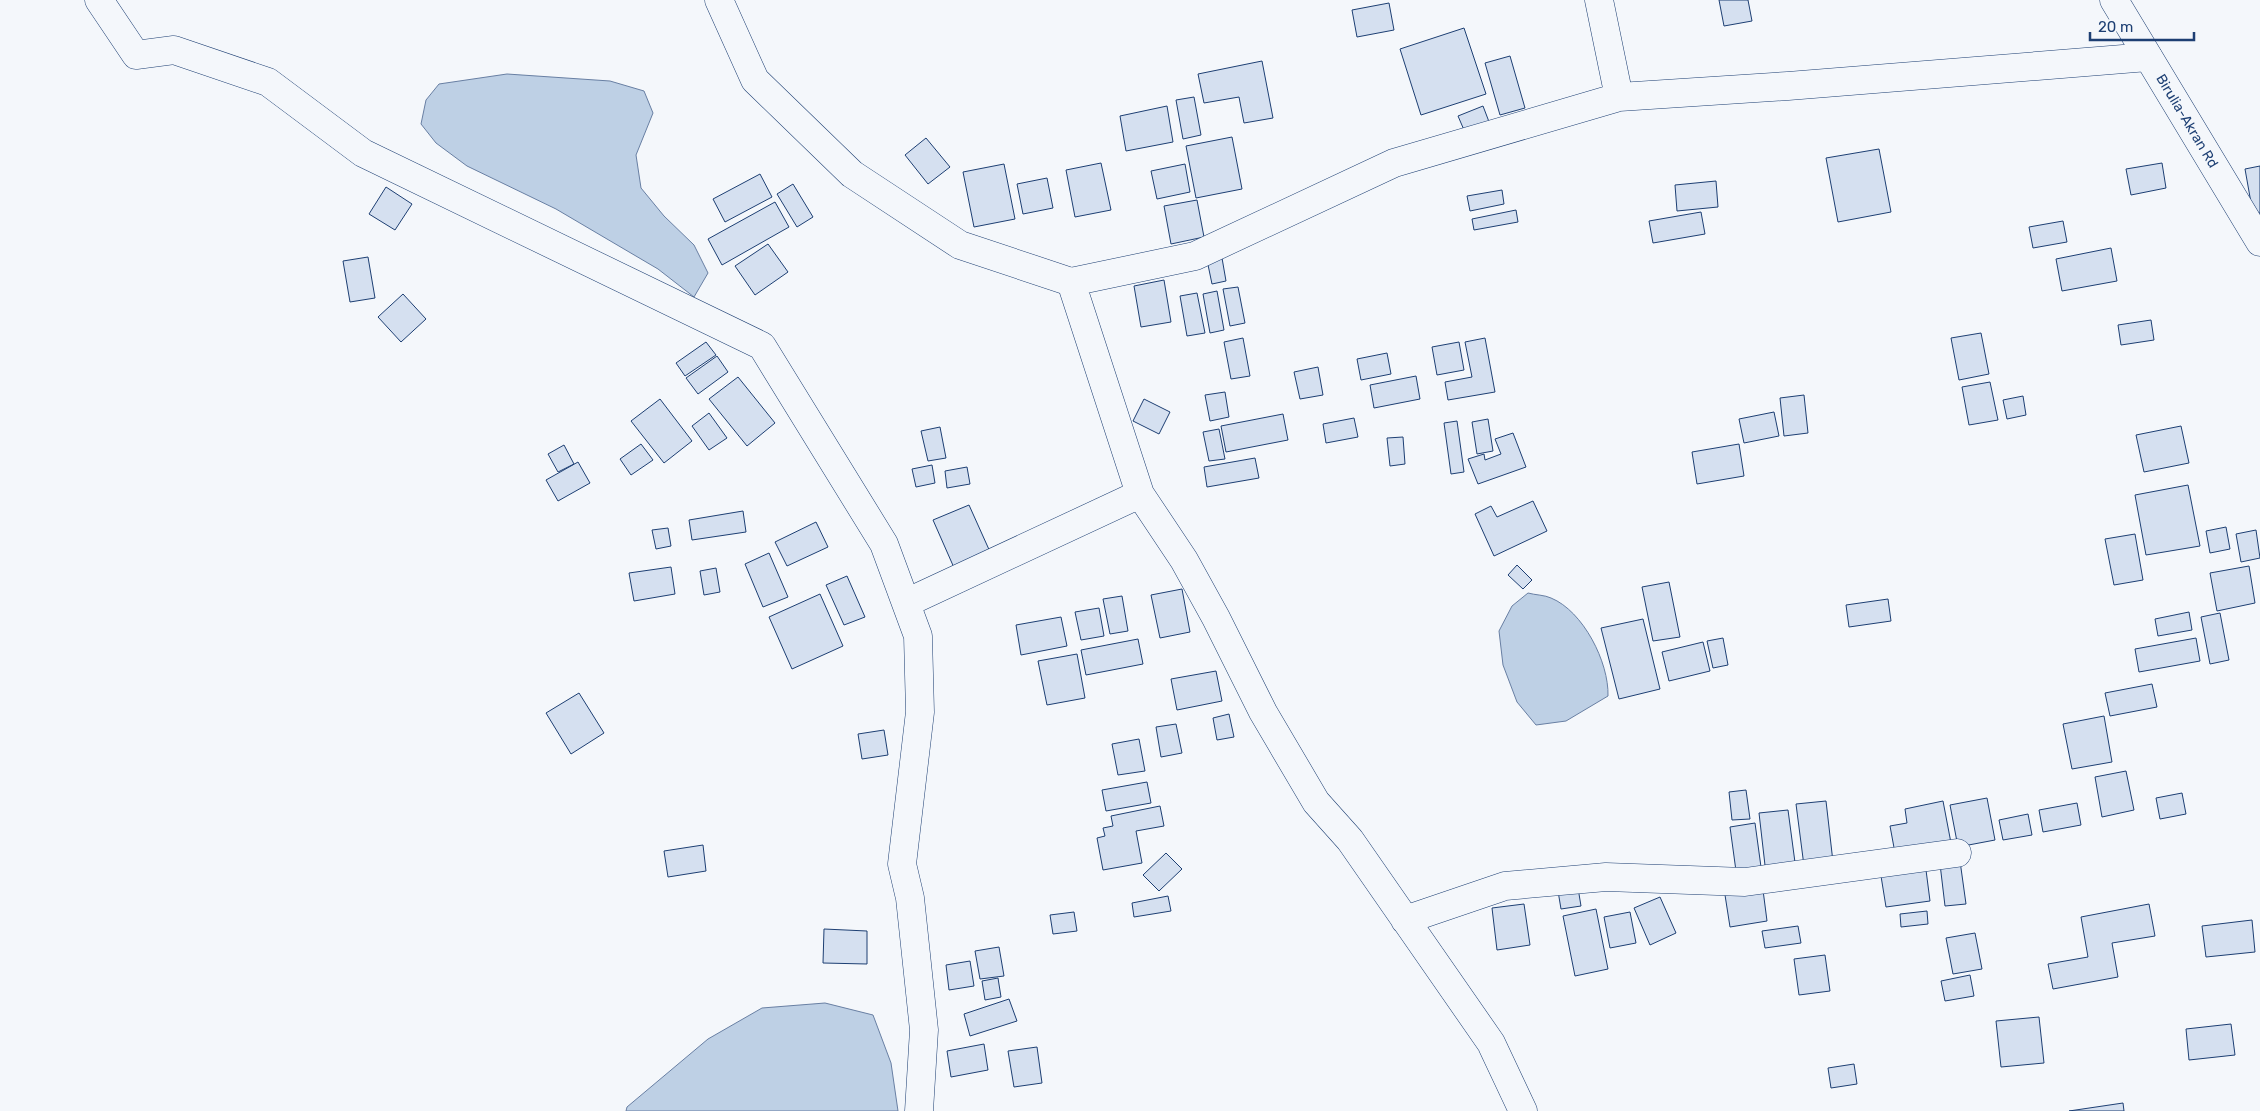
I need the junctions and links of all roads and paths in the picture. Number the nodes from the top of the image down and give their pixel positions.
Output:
1 (99, 0) edge
2 (719, 0) edge
3 (1599, 0) edge
4 (2114, 0) edge
5 (2148, 57) junction
6 (1619, 97) junction
7 (2260, 242) edge
8 (1071, 282) junction
9 (1140, 494) junction
10 (906, 603) junction
11 (1957, 853) dead end
12 (1405, 920) junction
13 (919, 1111) edge
14 (1523, 1111) edge

1 - 10 street
2 - 8 street
3 - 6 street
4 - 5 street, Birulia-Akran Rd
5 - 6 street
5 - 7 street, Birulia-Akran Rd
6 - 8 street
8 - 9 street
9 - 10 street
9 - 12 street
10 - 13 street
11 - 12 street
12 - 14 street

